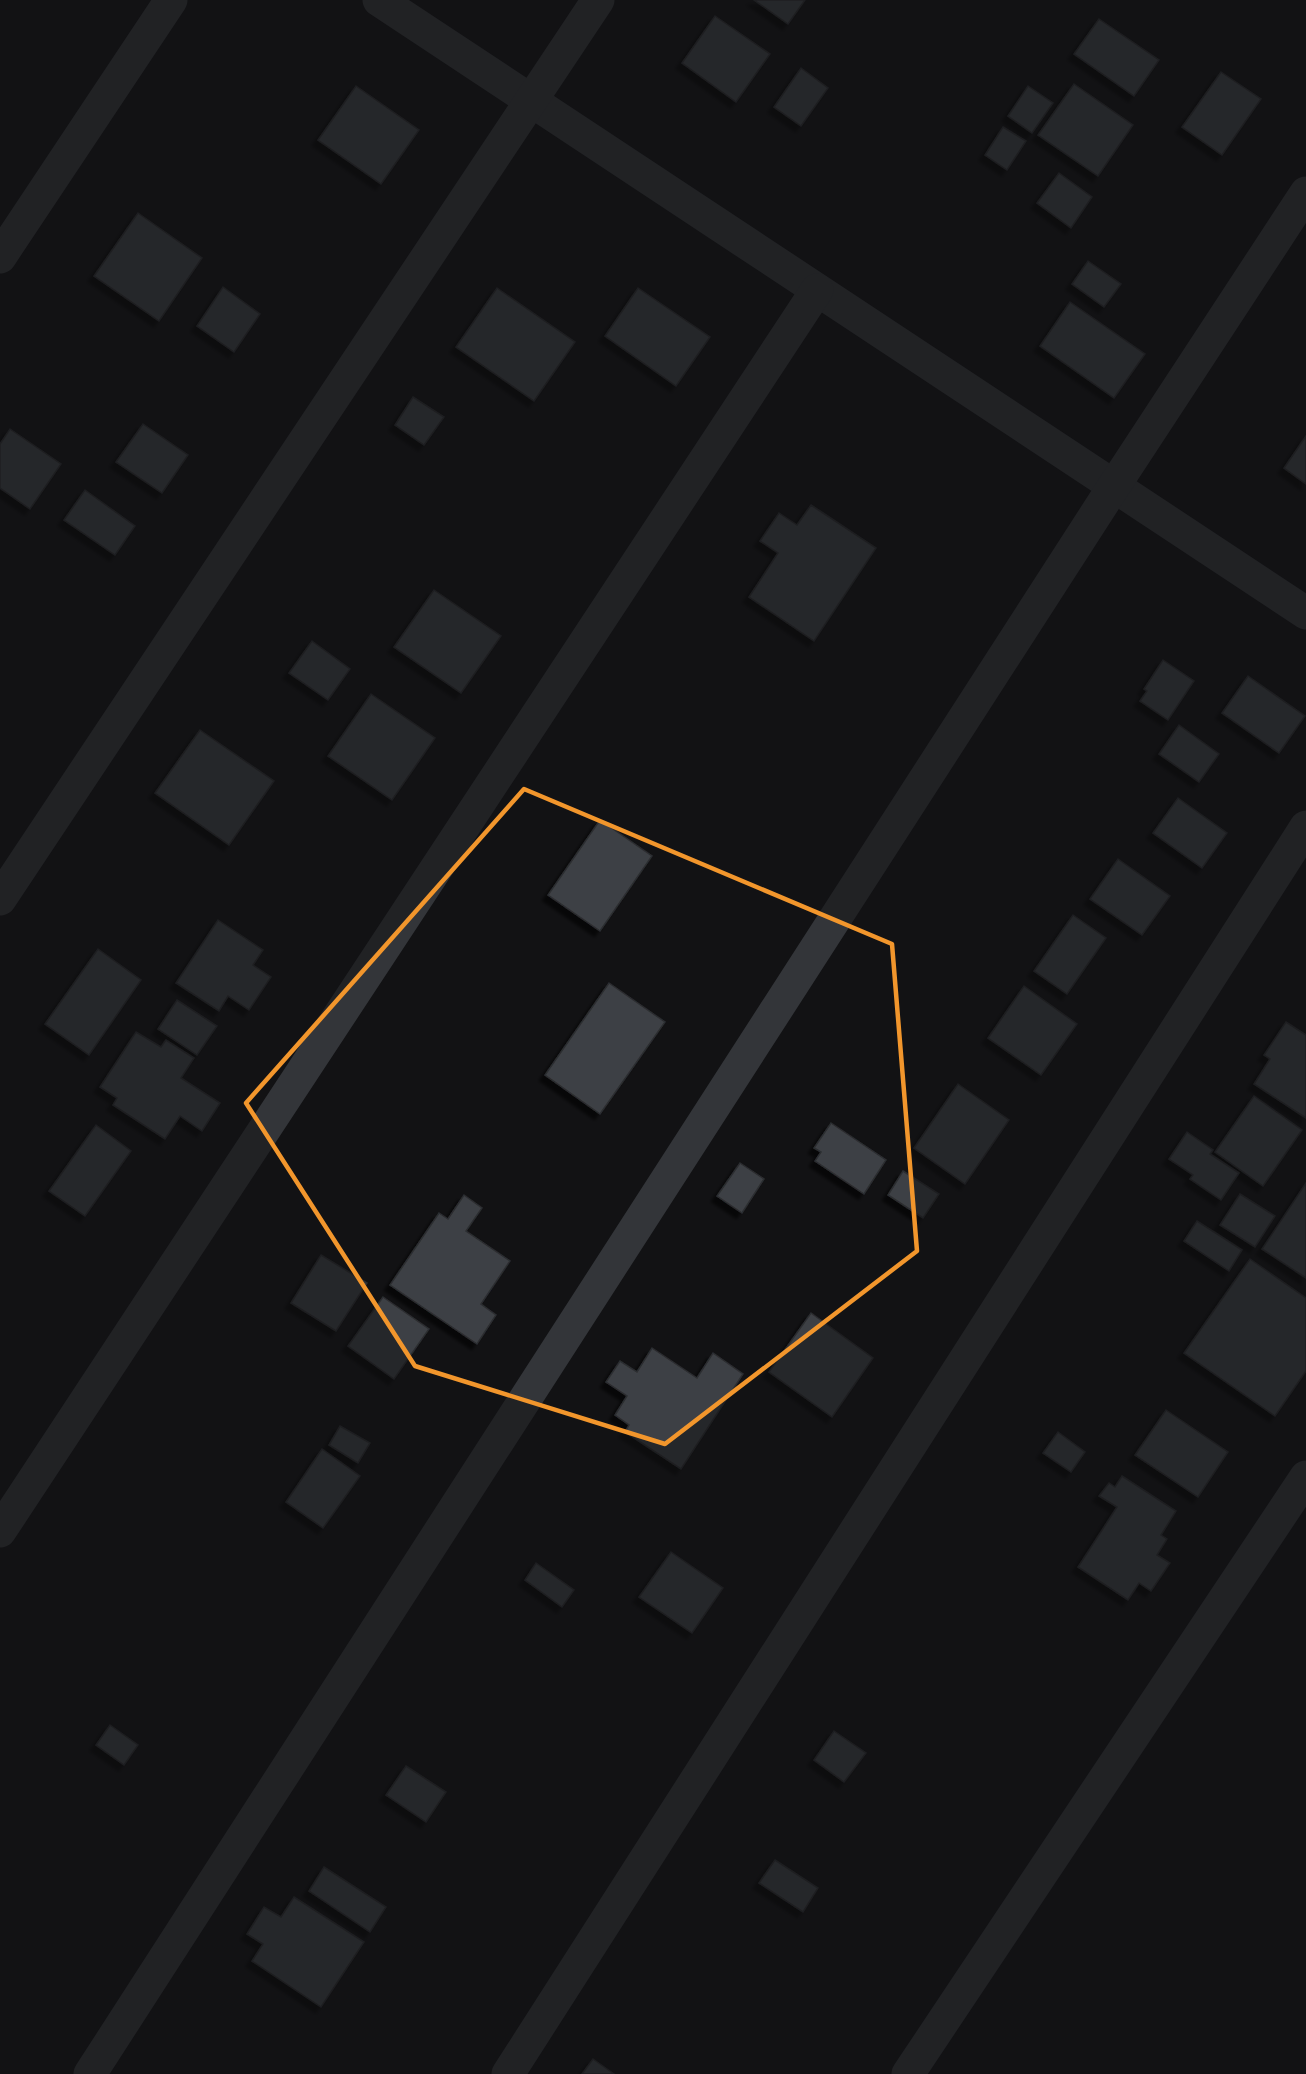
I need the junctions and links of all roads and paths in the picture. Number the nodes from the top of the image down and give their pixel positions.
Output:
1 (171, 0) edge
2 (379, 0) edge
3 (598, 0) edge
4 (530, 100) junction
5 (1306, 193) edge
6 (0, 257) edge
7 (818, 290) junction
8 (1114, 486) junction
9 (1306, 613) edge
10 (1306, 827) edge
11 (0, 899) edge
12 (1306, 1477) edge
13 (0, 1531) edge
14 (90, 2074) edge
15 (508, 2074) edge
16 (908, 2074) edge

1 - 6 street
2 - 4 street
3 - 4 street
4 - 7 street
4 - 11 street
5 - 8 street
7 - 8 street
7 - 13 street
8 - 9 street
8 - 14 street
10 - 15 street
12 - 16 street

